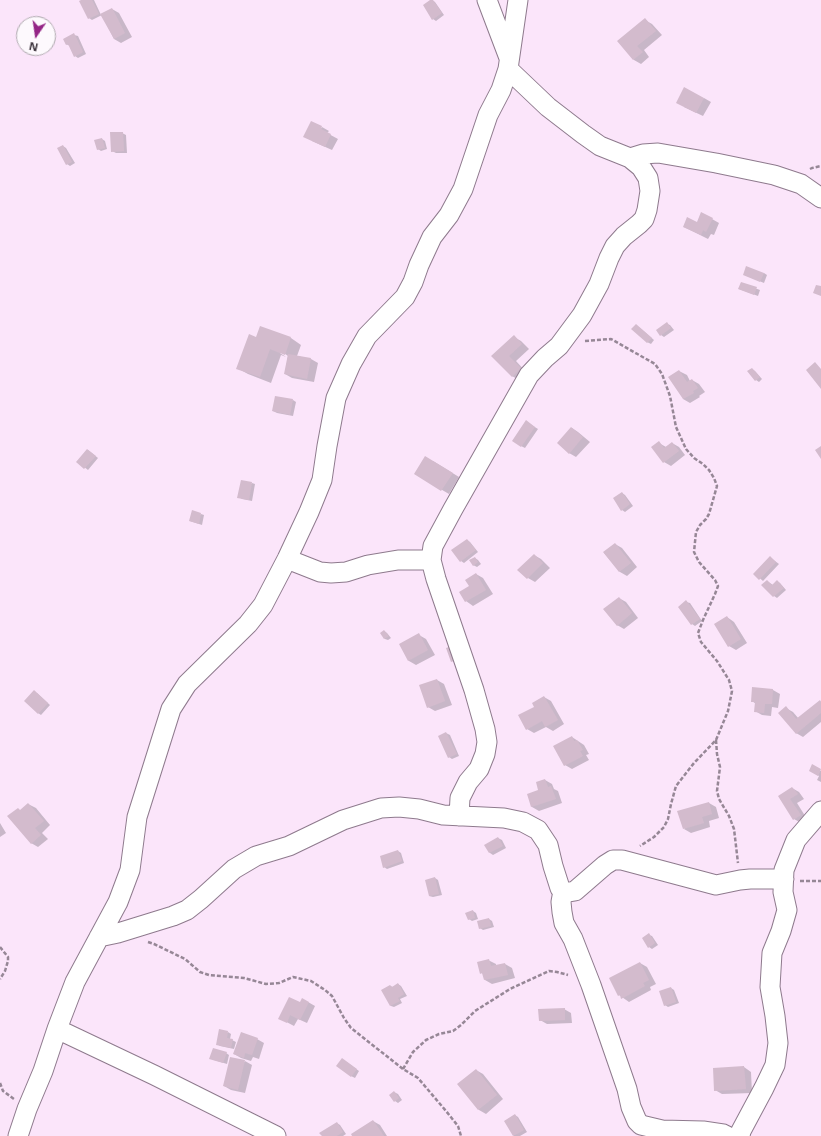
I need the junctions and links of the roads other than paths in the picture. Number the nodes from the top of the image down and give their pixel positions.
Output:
1 (487, 0) edge
2 (518, 0) edge
3 (509, 64) junction
4 (630, 158) junction
5 (821, 198) edge
6 (288, 559) junction
7 (431, 560) junction
8 (821, 811) edge
9 (459, 816) junction
10 (784, 879) junction
11 (562, 891) junction
12 (99, 937) junction
13 (57, 1029) junction
14 (18, 1136) edge
15 (276, 1136) edge
16 (727, 1136) edge
17 (740, 1136) edge

1 - 3 street
2 - 3 street
3 - 4 street
3 - 6 street
4 - 5 street
4 - 7 street
6 - 7 street
6 - 12 street
7 - 9 street
8 - 10 street
9 - 11 street
9 - 12 street
10 - 11 street
10 - 17 street
11 - 16 street
12 - 13 street
13 - 14 street
13 - 15 street

